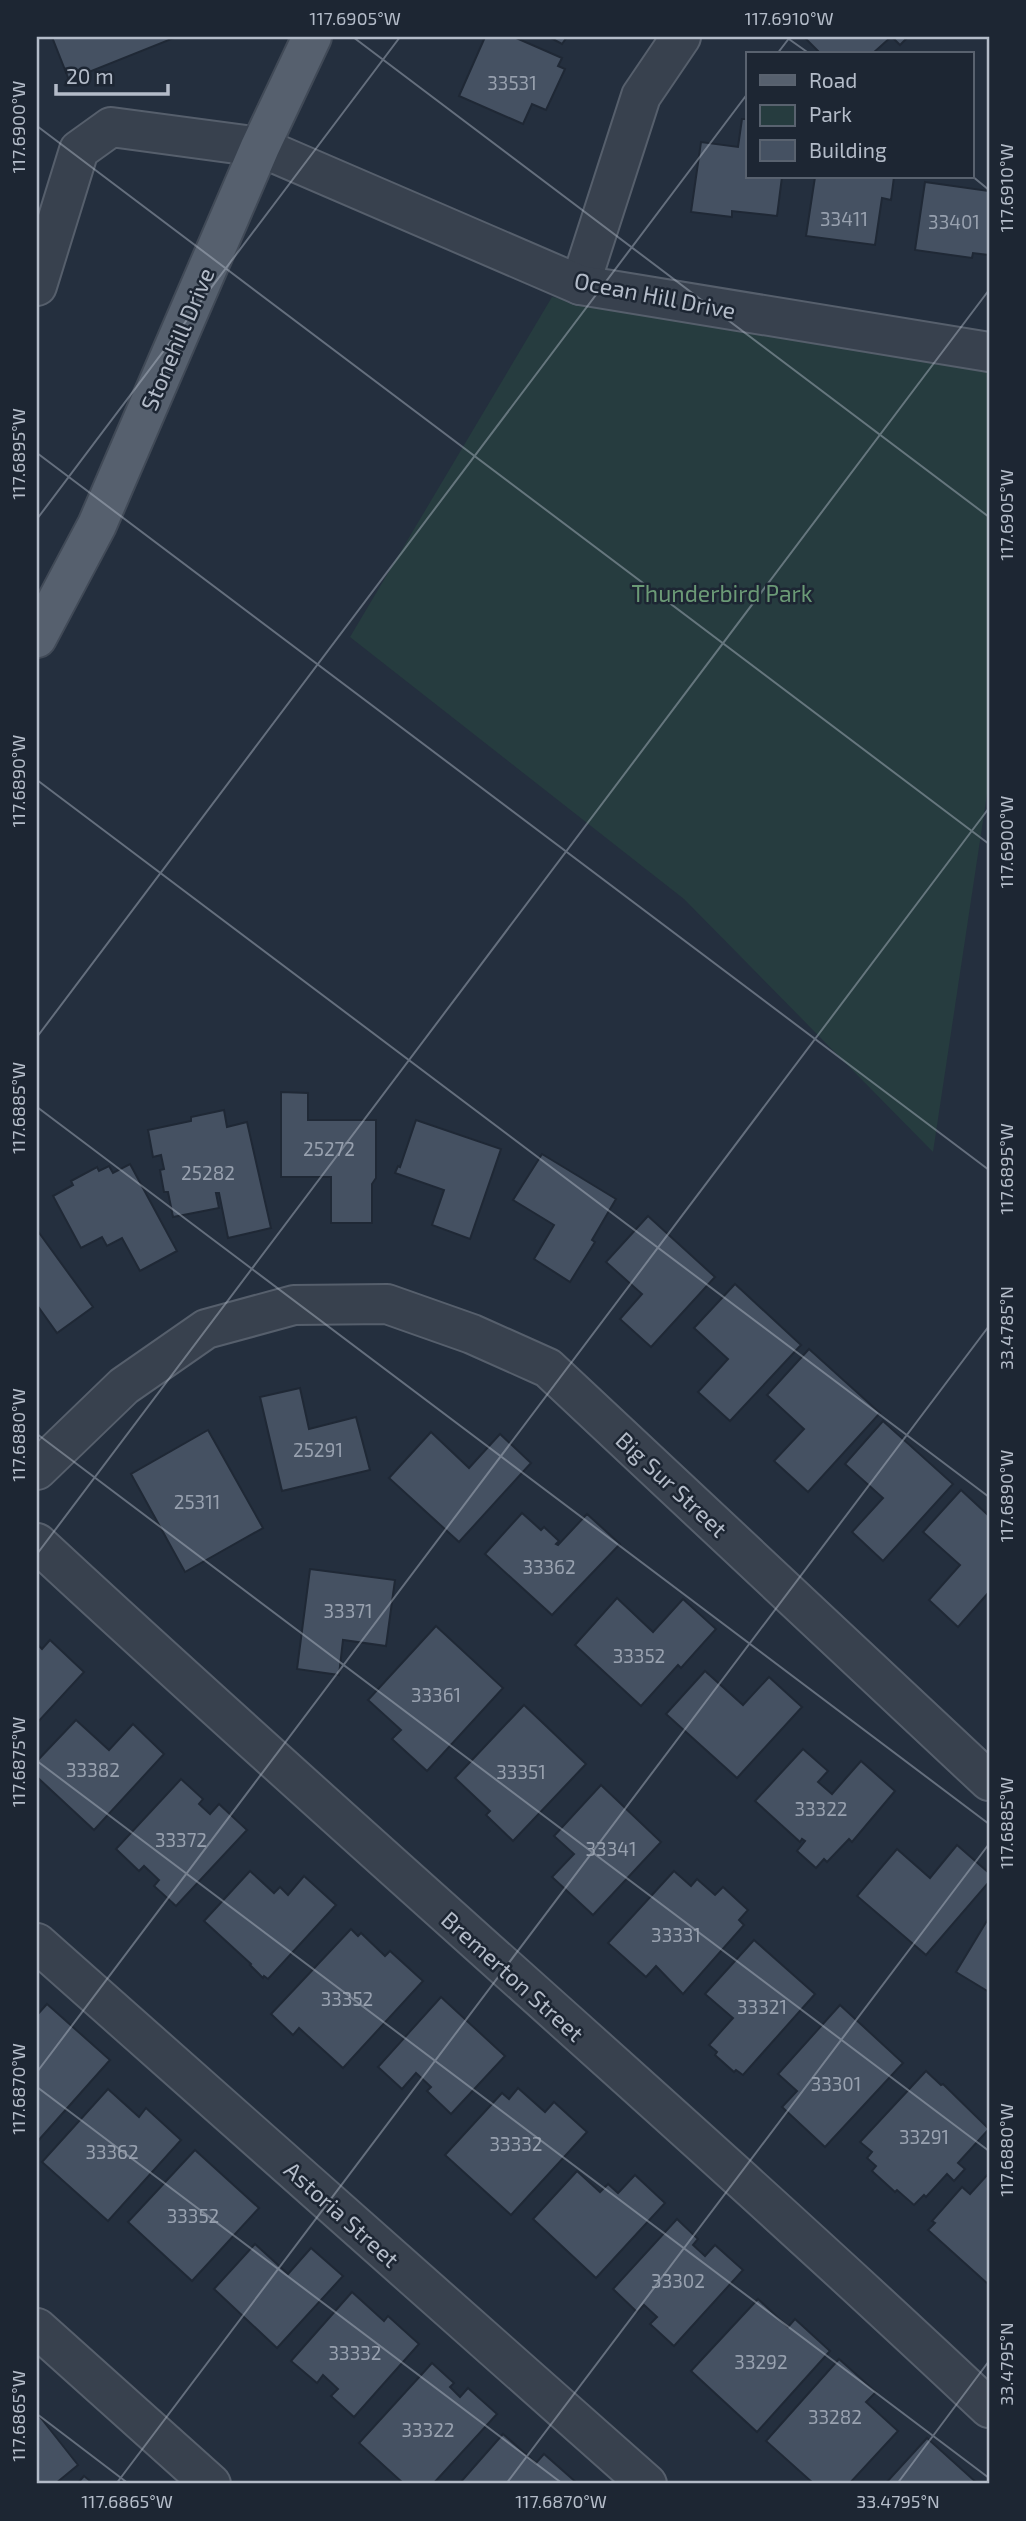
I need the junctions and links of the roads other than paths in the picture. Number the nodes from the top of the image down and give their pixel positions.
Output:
1 (312, 37) edge
2 (681, 37) edge
3 (260, 147) junction
4 (580, 285) junction
5 (37, 286) edge
6 (989, 352) edge
7 (37, 638) edge
8 (37, 1470) edge
9 (37, 1543) edge
10 (989, 1781) edge
11 (37, 1943) edge
12 (37, 2328) edge
13 (989, 2408) edge
14 (211, 2484) edge
15 (646, 2484) edge

1 - 3 main road, Stonehill Drive
2 - 4 street
3 - 4 street, Ocean Hill Drive
3 - 5 street, Ocean Hill Drive
3 - 7 main road, Stonehill Drive
4 - 6 street, Ocean Hill Drive
8 - 10 street, Big Sur Street
9 - 13 street, Bremerton Street
11 - 15 street, Astoria Street
12 - 14 street

